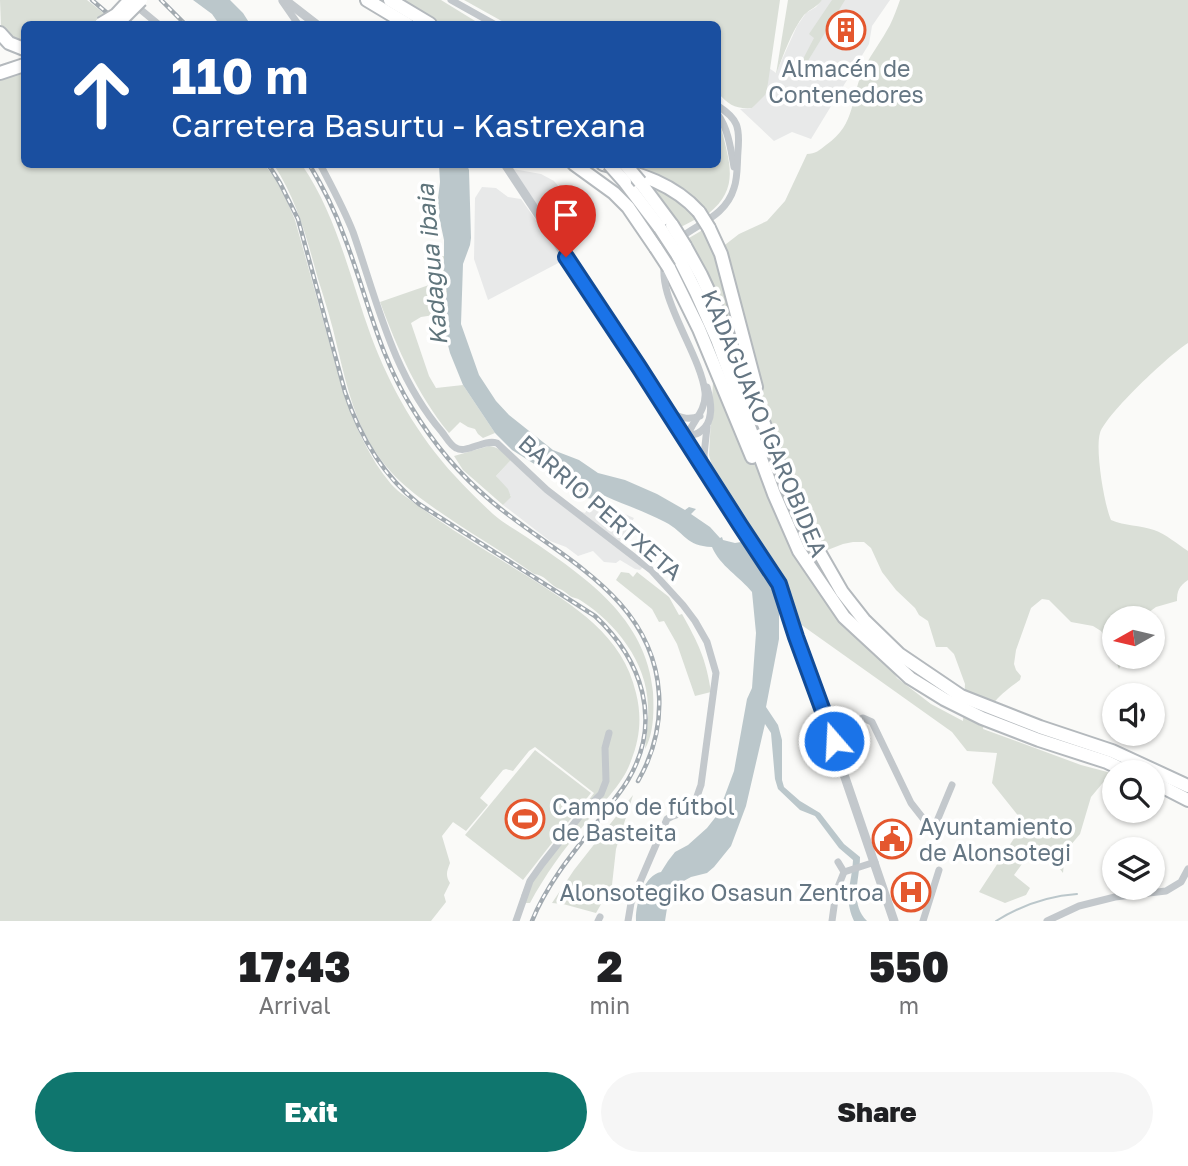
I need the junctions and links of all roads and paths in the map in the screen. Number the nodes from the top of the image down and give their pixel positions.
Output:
1 (129, 0) edge
2 (141, 0) edge
3 (283, 0) edge
4 (367, 0) edge
5 (390, 0) edge
6 (451, 0) edge
7 (107, 21) edge
8 (120, 21) edge
9 (154, 21) edge
10 (296, 21) edge
11 (308, 21) edge
12 (402, 21) edge
13 (425, 21) edge
14 (489, 21) edge
15 (5, 38) edge
16 (21, 47) edge
17 (21, 66) edge
18 (0, 73) edge
19 (721, 108) edge
20 (721, 119) edge
21 (721, 121) edge
22 (738, 129) junction
23 (322, 168) edge
24 (508, 168) edge
25 (580, 168) edge
26 (613, 168) edge
27 (616, 168) edge
28 (628, 168) edge
29 (736, 181) junction
30 (666, 227) junction
31 (681, 250) junction
32 (701, 375) junction
33 (667, 410) junction
34 (700, 415) junction
35 (708, 425) junction
36 (764, 425) junction
37 (689, 433) junction
38 (706, 471) junction
39 (799, 551) junction
40 (826, 719) junction
41 (859, 720) dead end
42 (609, 733) dead end
43 (834, 741) junction
44 (1102, 760) edge
45 (952, 785) dead end
46 (1188, 786) edge
47 (1165, 788) edge
48 (1188, 800) edge
49 (838, 862) dead end
50 (875, 862) junction
51 (1188, 869) edge
52 (939, 870) dead end
53 (844, 872) junction
54 (516, 921) edge
55 (628, 921) edge
56 (832, 921) edge
57 (894, 921) edge
58 (923, 921) edge
59 (1046, 921) edge

1 - 7 highway, bridge
1 - 9 street
2 - 8 highway, bridge
3 - 10 street
3 - 11 street
4 - 12 highway
5 - 13 highway
6 - 14 street
15 - 16 highway
17 - 18 highway
19 - 22 street
20 - 22 street
21 - 29 street
22 - 29 street
23 - 55 street, BARRIO PERTXETA
24 - 33 street
25 - 39 highway, bridge
26 - 30 highway, KADAGUAKO IGAROBIDEA, bridge
27 - 36 highway, bridge
28 - 30 highway, KADAGUAKO IGAROBIDEA, bridge
29 - 32 street
30 - 31 highway, KADAGUAKO IGAROBIDEA, bridge
31 - 36 highway, KADAGUAKO IGAROBIDEA
31 - 39 highway, KADAGUAKO IGAROBIDEA
32 - 34 street
32 - 35 street
33 - 34 street
33 - 37 street
33 - 38 street
34 - 37 street
35 - 37 street
35 - 38 street
36 - 46 highway, KADAGUAKO IGAROBIDEA
37 - 38 street
38 - 40 street
39 - 44 highway, KADAGUAKO IGAROBIDEA
40 - 43 street
40 - 43 street
41 - 45 street
42 - 54 street
43 - 50 street
47 - 48 highway
49 - 53 street
50 - 53 street
50 - 57 street
51 - 59 street
52 - 58 street
53 - 56 street

